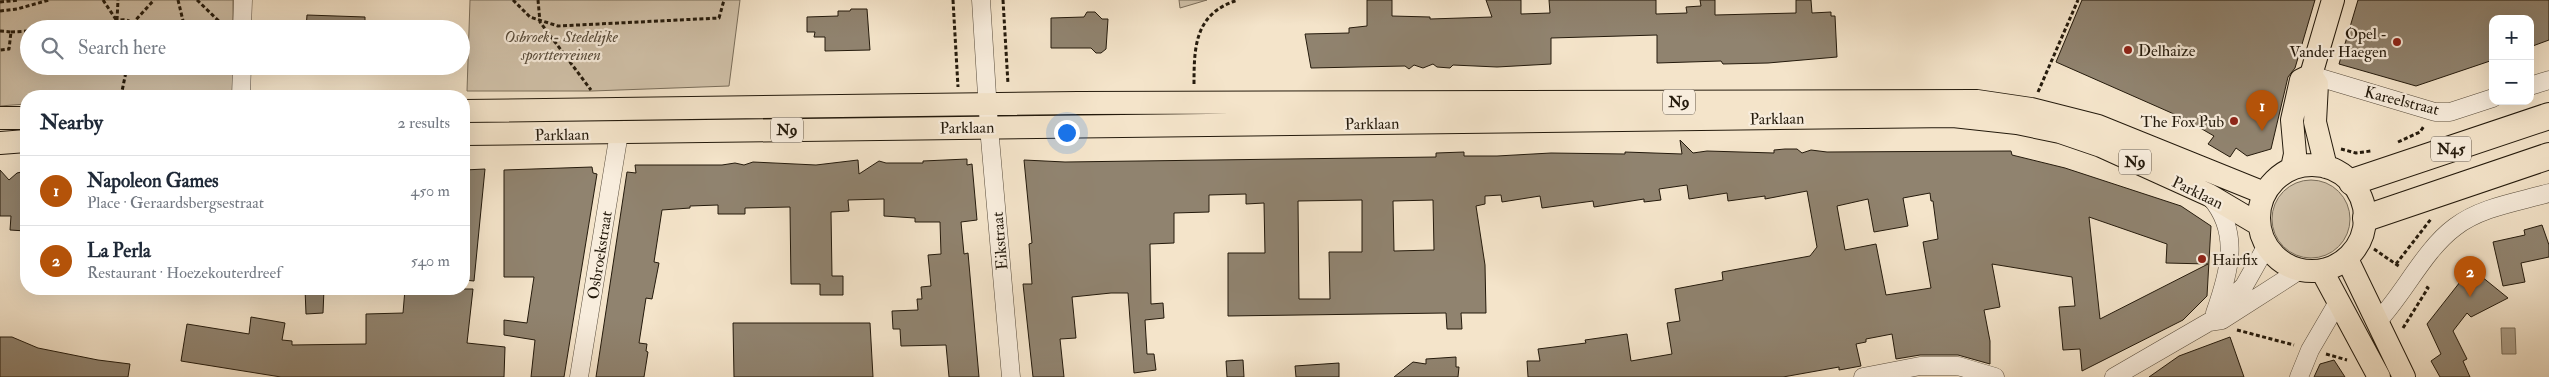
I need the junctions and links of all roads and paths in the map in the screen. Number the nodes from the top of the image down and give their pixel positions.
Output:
1 (19, 0) edge
2 (48, 0) edge
3 (103, 0) edge
4 (118, 0) edge
5 (154, 0) edge
6 (178, 0) edge
7 (197, 0) edge
8 (243, 0) edge
9 (513, 0) edge
10 (538, 0) edge
11 (724, 0) edge
12 (953, 0) edge
13 (981, 0) edge
14 (1003, 0) edge
15 (1238, 0) edge
16 (2078, 0) edge
17 (2333, 0) edge
18 (0, 2) edge
19 (0, 11) edge
20 (116, 20) edge
21 (117, 20) edge
22 (136, 20) edge
23 (183, 20) edge
24 (217, 20) edge
25 (242, 20) edge
26 (540, 22) junction
27 (0, 31) edge
28 (11, 32) junction
29 (20, 32) edge
30 (0, 50) edge
31 (126, 75) edge
32 (238, 75) edge
33 (2311, 75) junction
34 (2549, 80) edge
35 (1008, 85) dead end
36 (2534, 85) edge
37 (123, 90) edge
38 (240, 90) edge
39 (592, 90) dead end
40 (958, 94) dead end
41 (2489, 99) edge
42 (1194, 104) junction
43 (2031, 109) junction
44 (470, 111) edge
45 (2435, 112) junction
46 (989, 116) junction
47 (2549, 116) edge
48 (0, 118) edge
49 (20, 118) edge
50 (619, 133) junction
51 (470, 134) edge
52 (20, 142) edge
53 (0, 143) edge
54 (2396, 143) dead end
55 (2342, 150) dead end
56 (2378, 150) dead end
57 (2549, 156) edge
58 (2326, 167) junction
59 (2292, 168) junction
60 (2352, 182) junction
61 (2264, 193) junction
62 (2549, 193) edge
63 (2209, 195) junction
64 (2373, 215) junction
65 (2258, 224) junction
66 (2266, 247) junction
67 (2374, 249) junction
68 (2351, 266) junction
69 (2311, 271) junction
70 (2414, 276) junction
71 (2428, 288) dead end
72 (2338, 302) junction
73 (2212, 318) junction
74 (2377, 322) junction
75 (2310, 350) junction
76 (2394, 356) junction
77 (2355, 362) dead end
78 (579, 377) edge
79 (1011, 377) edge
80 (1863, 377) edge
81 (1995, 377) edge
82 (2114, 377) edge
83 (2299, 377) edge
84 (2379, 377) edge
85 (2404, 377) edge

1 - 18 path
2 - 19 path
3 - 20 path
4 - 21 path
5 - 22 path
6 - 23 path
7 - 24 path
8 - 25 street
9 - 26 path
10 - 26 path
11 - 26 path
12 - 40 path
13 - 46 street, Eikstraat
14 - 35 path
15 - 42 path
16 - 43 path
17 - 33 main road
26 - 39 path
27 - 28 path
28 - 29 path
28 - 30 path
31 - 37 path
32 - 38 street
33 - 45 street, Kareelstraat
33 - 58 main road
33 - 59 main road
34 - 36 street
41 - 45 street, Kareelstraat
42 - 43 main road, Parklaan / N9
42 - 46 main road, Parklaan / N9
43 - 61 main road, Parklaan / N9
44 - 46 main road, Parklaan / N9
45 - 54 path
46 - 50 main road, Parklaan / N9
46 - 63 main road, Parklaan / N9
46 - 79 street, Eikstraat
47 - 60 highway, N45
48 - 49 main road
50 - 51 main road, Parklaan / N9
50 - 78 street, Osbroekstraat
52 - 53 main road
55 - 56 path
57 - 64 highway, N45
58 - 59 main road
58 - 60 main road
59 - 61 main road
60 - 64 main road
61 - 65 main road
62 - 70 street
63 - 65 main road, Parklaan / N9
63 - 73 street
64 - 67 path
64 - 68 main road
65 - 66 main road
66 - 69 main road
66 - 73 street
67 - 68 path
67 - 70 path
68 - 69 main road
68 - 74 main road
69 - 72 main road
69 - 73 street
70 - 74 street
71 - 76 path
72 - 75 street
72 - 84 main road
73 - 75 path
73 - 82 street
74 - 76 main road
75 - 77 path
75 - 83 street
76 - 85 main road
80 - 81 street

